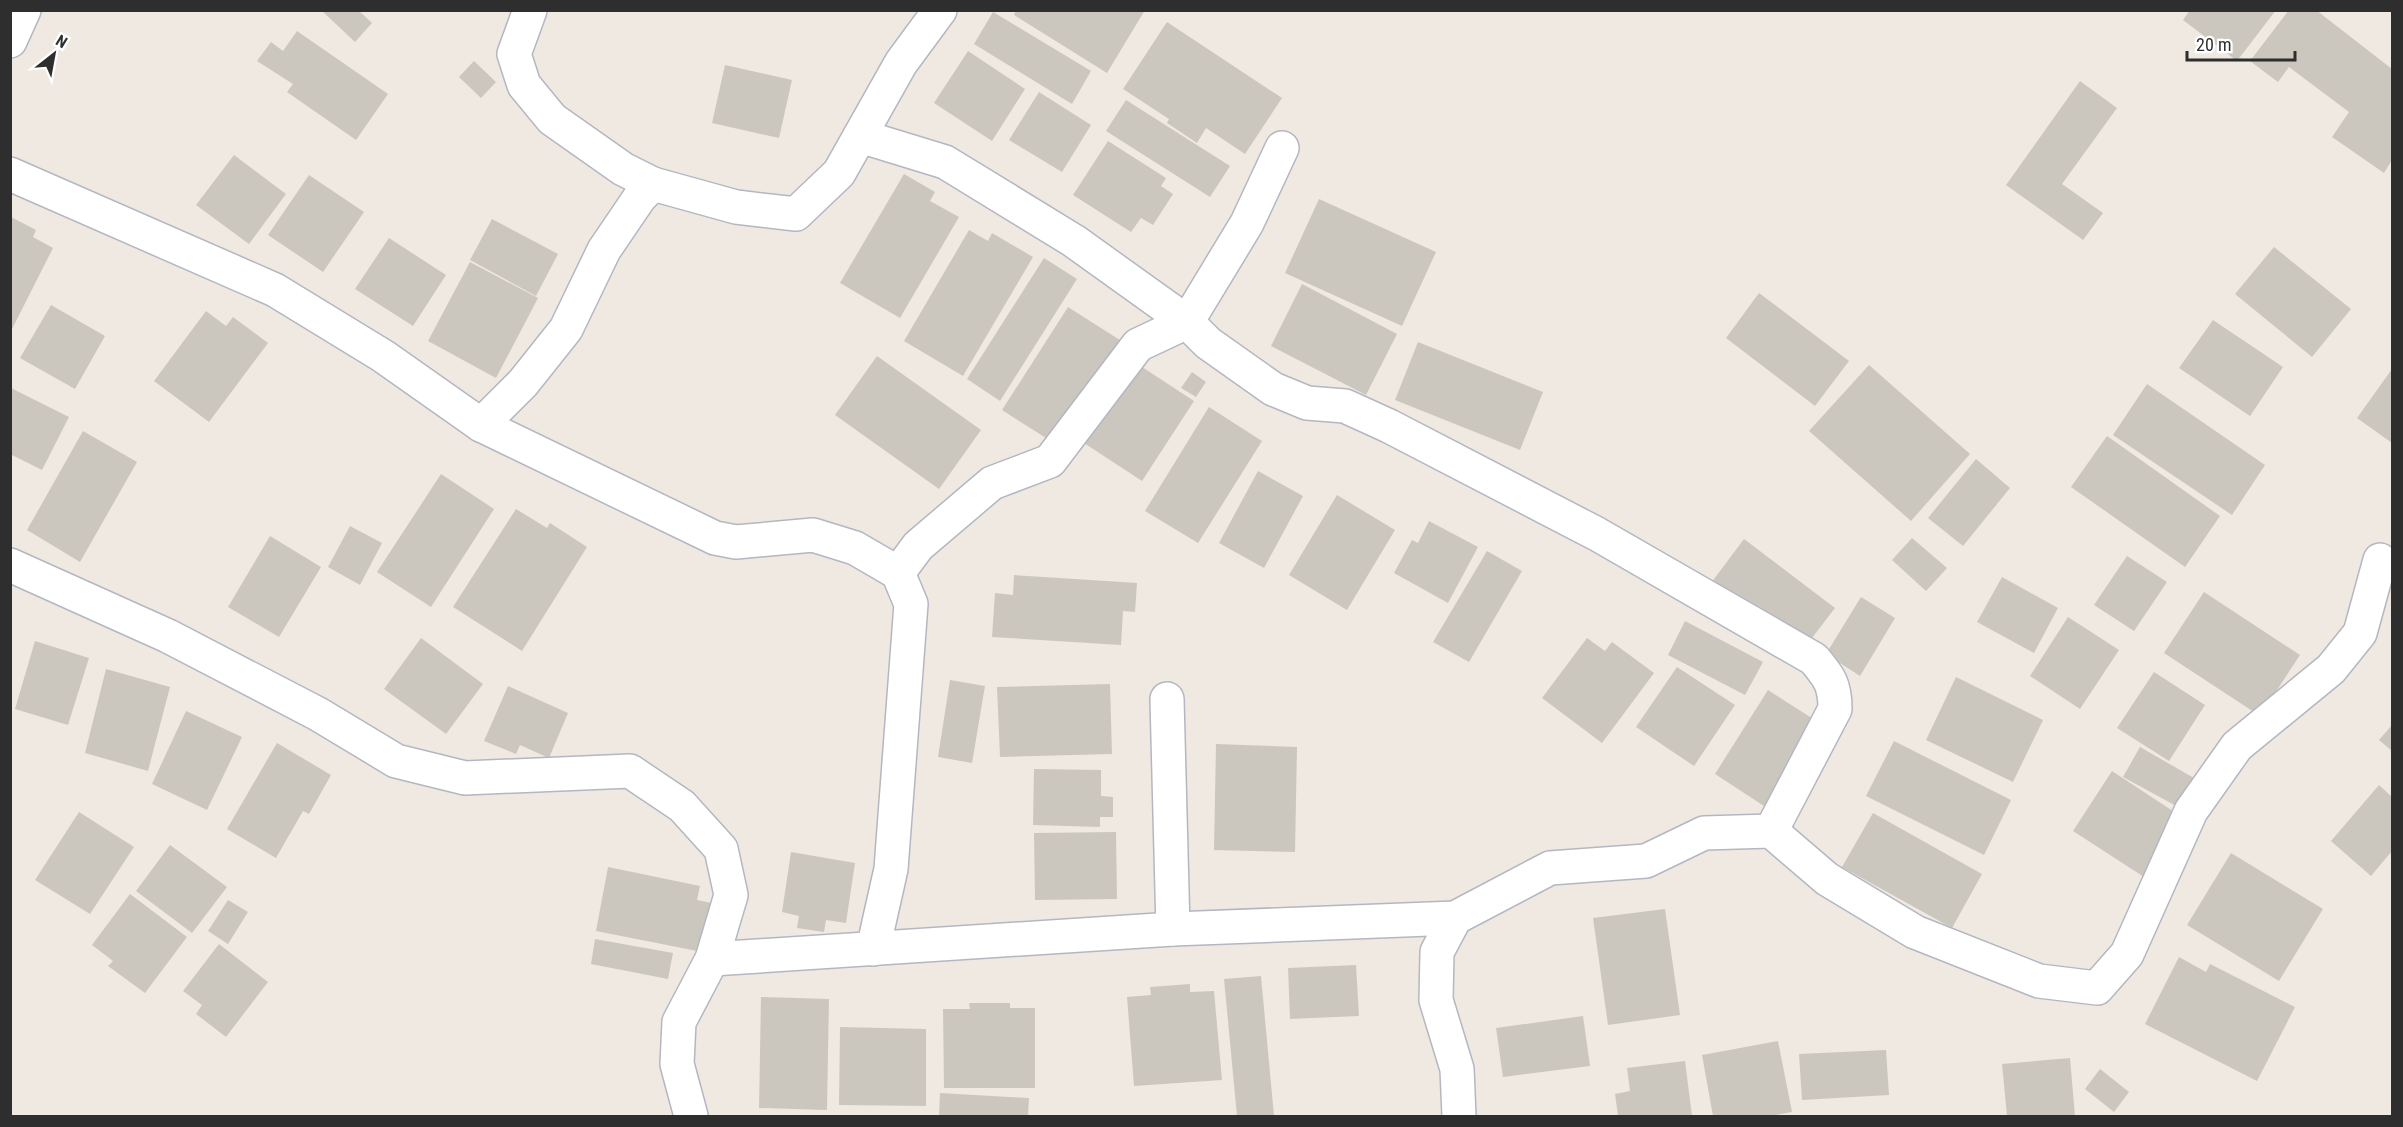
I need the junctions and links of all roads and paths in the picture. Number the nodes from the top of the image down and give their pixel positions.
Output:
1 (24, 10) edge
2 (530, 10) edge
3 (940, 10) edge
4 (10, 41) edge
5 (860, 136) junction
6 (1282, 148) dead end
7 (10, 174) edge
8 (653, 184) junction
9 (1187, 322) junction
10 (481, 425) junction
11 (2380, 560) dead end
12 (10, 565) edge
13 (898, 573) junction
14 (1167, 699) dead end
15 (1771, 831) junction
16 (1455, 918) junction
17 (1173, 929) junction
18 (873, 948) junction
19 (712, 959) junction
20 (691, 1116) edge
21 (1459, 1116) edge

1 - 4 street
2 - 8 street
3 - 5 street
5 - 8 street
5 - 9 street
6 - 9 street
7 - 10 street
8 - 10 street
9 - 13 street
9 - 15 street
10 - 13 street
11 - 15 street
12 - 19 street
13 - 18 street
14 - 17 street
15 - 16 street
16 - 17 street
16 - 21 street
17 - 18 street
18 - 19 street
19 - 20 street

